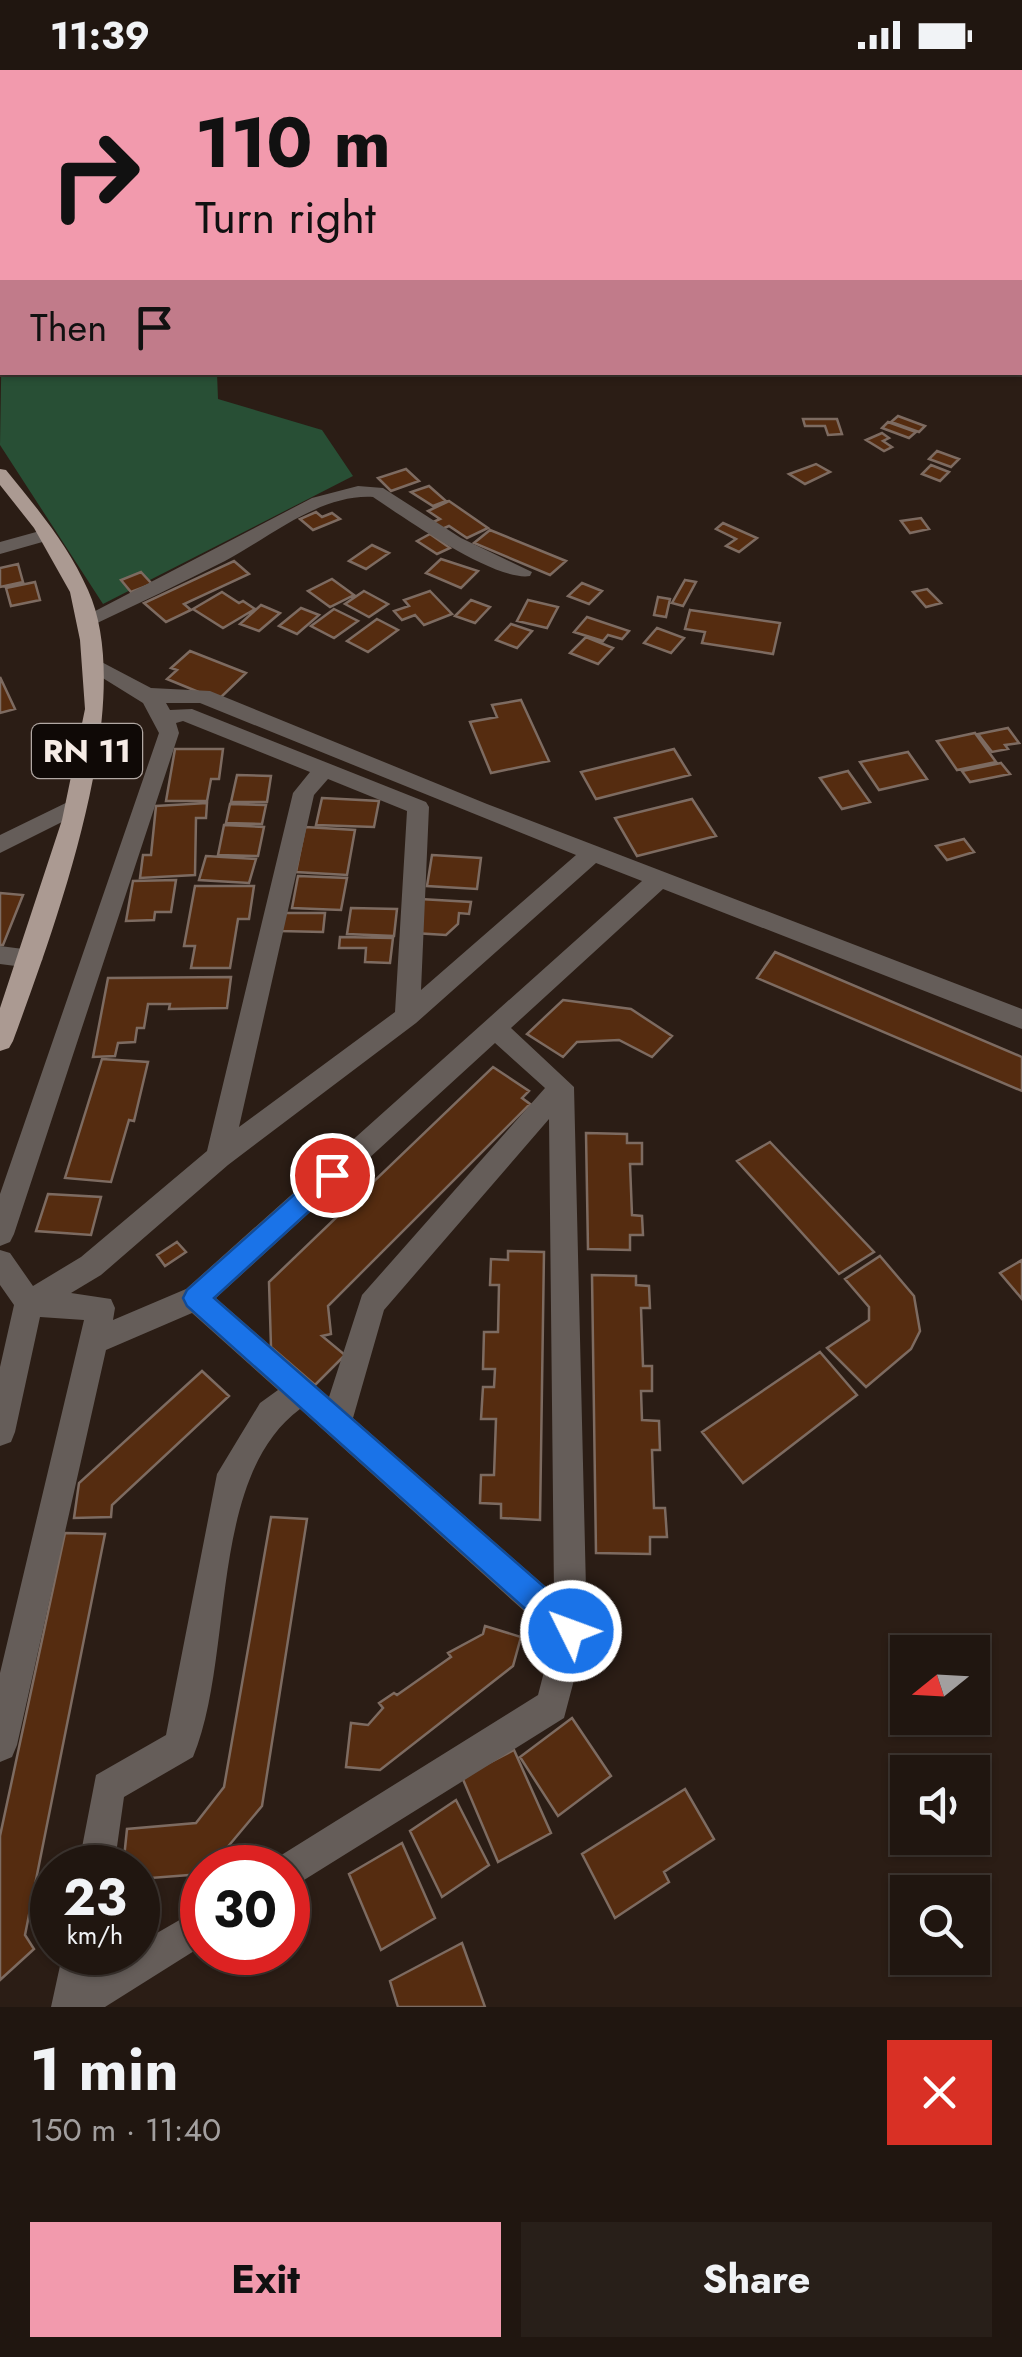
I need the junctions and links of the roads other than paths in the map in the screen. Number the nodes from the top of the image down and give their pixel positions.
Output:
1 (0, 474) edge
2 (47, 535) junction
3 (0, 548) edge
4 (523, 572) dead end
5 (86, 620) junction
6 (92, 663) junction
7 (181, 693) junction
8 (151, 696) junction
9 (166, 718) junction
10 (325, 768) junction
11 (76, 806) junction
12 (0, 845) edge
13 (593, 853) junction
14 (658, 879) junction
15 (0, 956) edge
16 (31, 959) junction
17 (407, 1016) junction
18 (1022, 1019) edge
19 (496, 1028) junction
20 (1, 1037) edge
21 (561, 1087) junction
22 (218, 1157) junction
23 (0, 1234) edge
24 (0, 1262) edge
25 (196, 1298) junction
26 (29, 1304) junction
27 (90, 1344) junction
28 (301, 1391) junction
29 (337, 1422) junction
30 (0, 1432) edge
31 (571, 1631) junction
32 (0, 1745) edge
33 (99, 1845) edge
34 (310, 1858) edge
35 (180, 1940) edge
36 (78, 1975) edge
37 (72, 2007) edge

1 - 2 main road, RN 11
2 - 3 street
2 - 5 main road, RN 11
4 - 5 street
5 - 6 main road, RN 11
6 - 8 street
6 - 11 main road, RN 11
7 - 8 street
7 - 9 street
7 - 13 street
8 - 9 street
9 - 10 street
9 - 23 street
10 - 17 street
10 - 22 street
11 - 12 street
11 - 16 main road, RN 11
13 - 14 street
13 - 17 street
14 - 18 street
14 - 19 street
15 - 16 street
16 - 20 main road, RN 11
17 - 22 street
19 - 21 street
19 - 25 street
21 - 29 street
21 - 31 street
22 - 26 street
24 - 26 street
25 - 27 street
25 - 28 street
26 - 27 street
26 - 30 street
27 - 32 street
28 - 29 street
28 - 33 street
29 - 31 street
31 - 34 street
35 - 37 street
36 - 37 street

